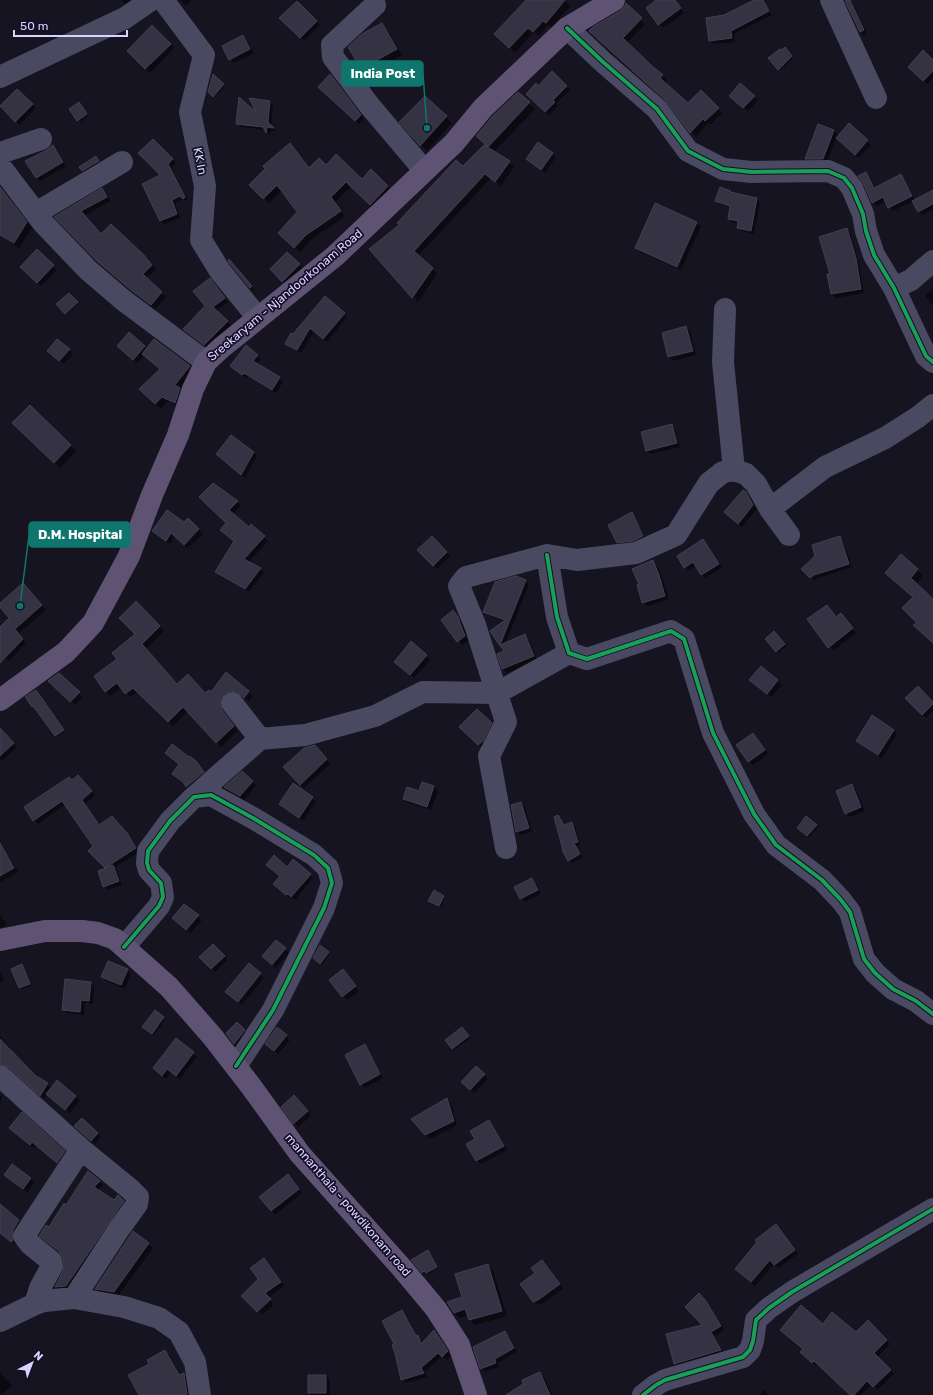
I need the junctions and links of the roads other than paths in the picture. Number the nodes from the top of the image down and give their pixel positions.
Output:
1 (151, 0) edge
2 (163, 0) edge
3 (614, 0) edge
4 (831, 0) edge
5 (375, 5) dead end
6 (567, 28) junction
7 (0, 77) edge
8 (876, 98) dead end
9 (41, 139) dead end
10 (0, 153) edge
11 (122, 162) dead end
12 (0, 166) edge
13 (424, 170) junction
14 (36, 213) junction
15 (933, 261) edge
16 (894, 288) junction
17 (725, 309) dead end
18 (258, 318) junction
19 (206, 362) junction
20 (933, 362) edge
21 (933, 405) edge
22 (734, 470) junction
23 (770, 509) junction
24 (790, 535) dead end
25 (547, 555) junction
26 (569, 653) junction
27 (497, 693) junction
28 (0, 700) edge
29 (232, 703) dead end
30 (260, 739) junction
31 (194, 796) junction
32 (506, 848) dead end
33 (0, 940) edge
34 (124, 947) junction
35 (933, 1014) edge
36 (236, 1066) junction
37 (0, 1076) edge
38 (81, 1149) junction
39 (933, 1209) edge
40 (74, 1298) junction
41 (35, 1304) junction
42 (0, 1321) edge
43 (200, 1395) edge
44 (476, 1395) edge
45 (643, 1395) edge

1 - 7 street
2 - 18 street, KK ln
3 - 6 main road, Sreekaryam - Njandoorkonam Road
4 - 8 street
5 - 13 street
6 - 13 main road, Sreekaryam - Njandoorkonam Road
6 - 16 street
9 - 10 street
11 - 14 street
12 - 14 street
13 - 18 main road, Sreekaryam - Njandoorkonam Road
14 - 19 street
15 - 16 street
16 - 20 street
17 - 22 street
18 - 19 main road, Sreekaryam - Njandoorkonam Road
19 - 28 main road, Sreekaryam - Njandoorkonam Road
21 - 23 street
22 - 23 street
22 - 25 street
23 - 24 street
25 - 26 street
25 - 27 street
26 - 27 street
26 - 35 street
27 - 30 street
27 - 32 street
29 - 30 street
30 - 31 street
31 - 34 street
31 - 36 street
33 - 34 main road, mannanthala - powdikonam road
34 - 36 main road, mannanthala - powdikonam road
36 - 44 main road, mannanthala - powdikonam road
37 - 38 street
38 - 40 street
38 - 41 street
39 - 45 street
40 - 41 street
40 - 43 street
41 - 42 street

